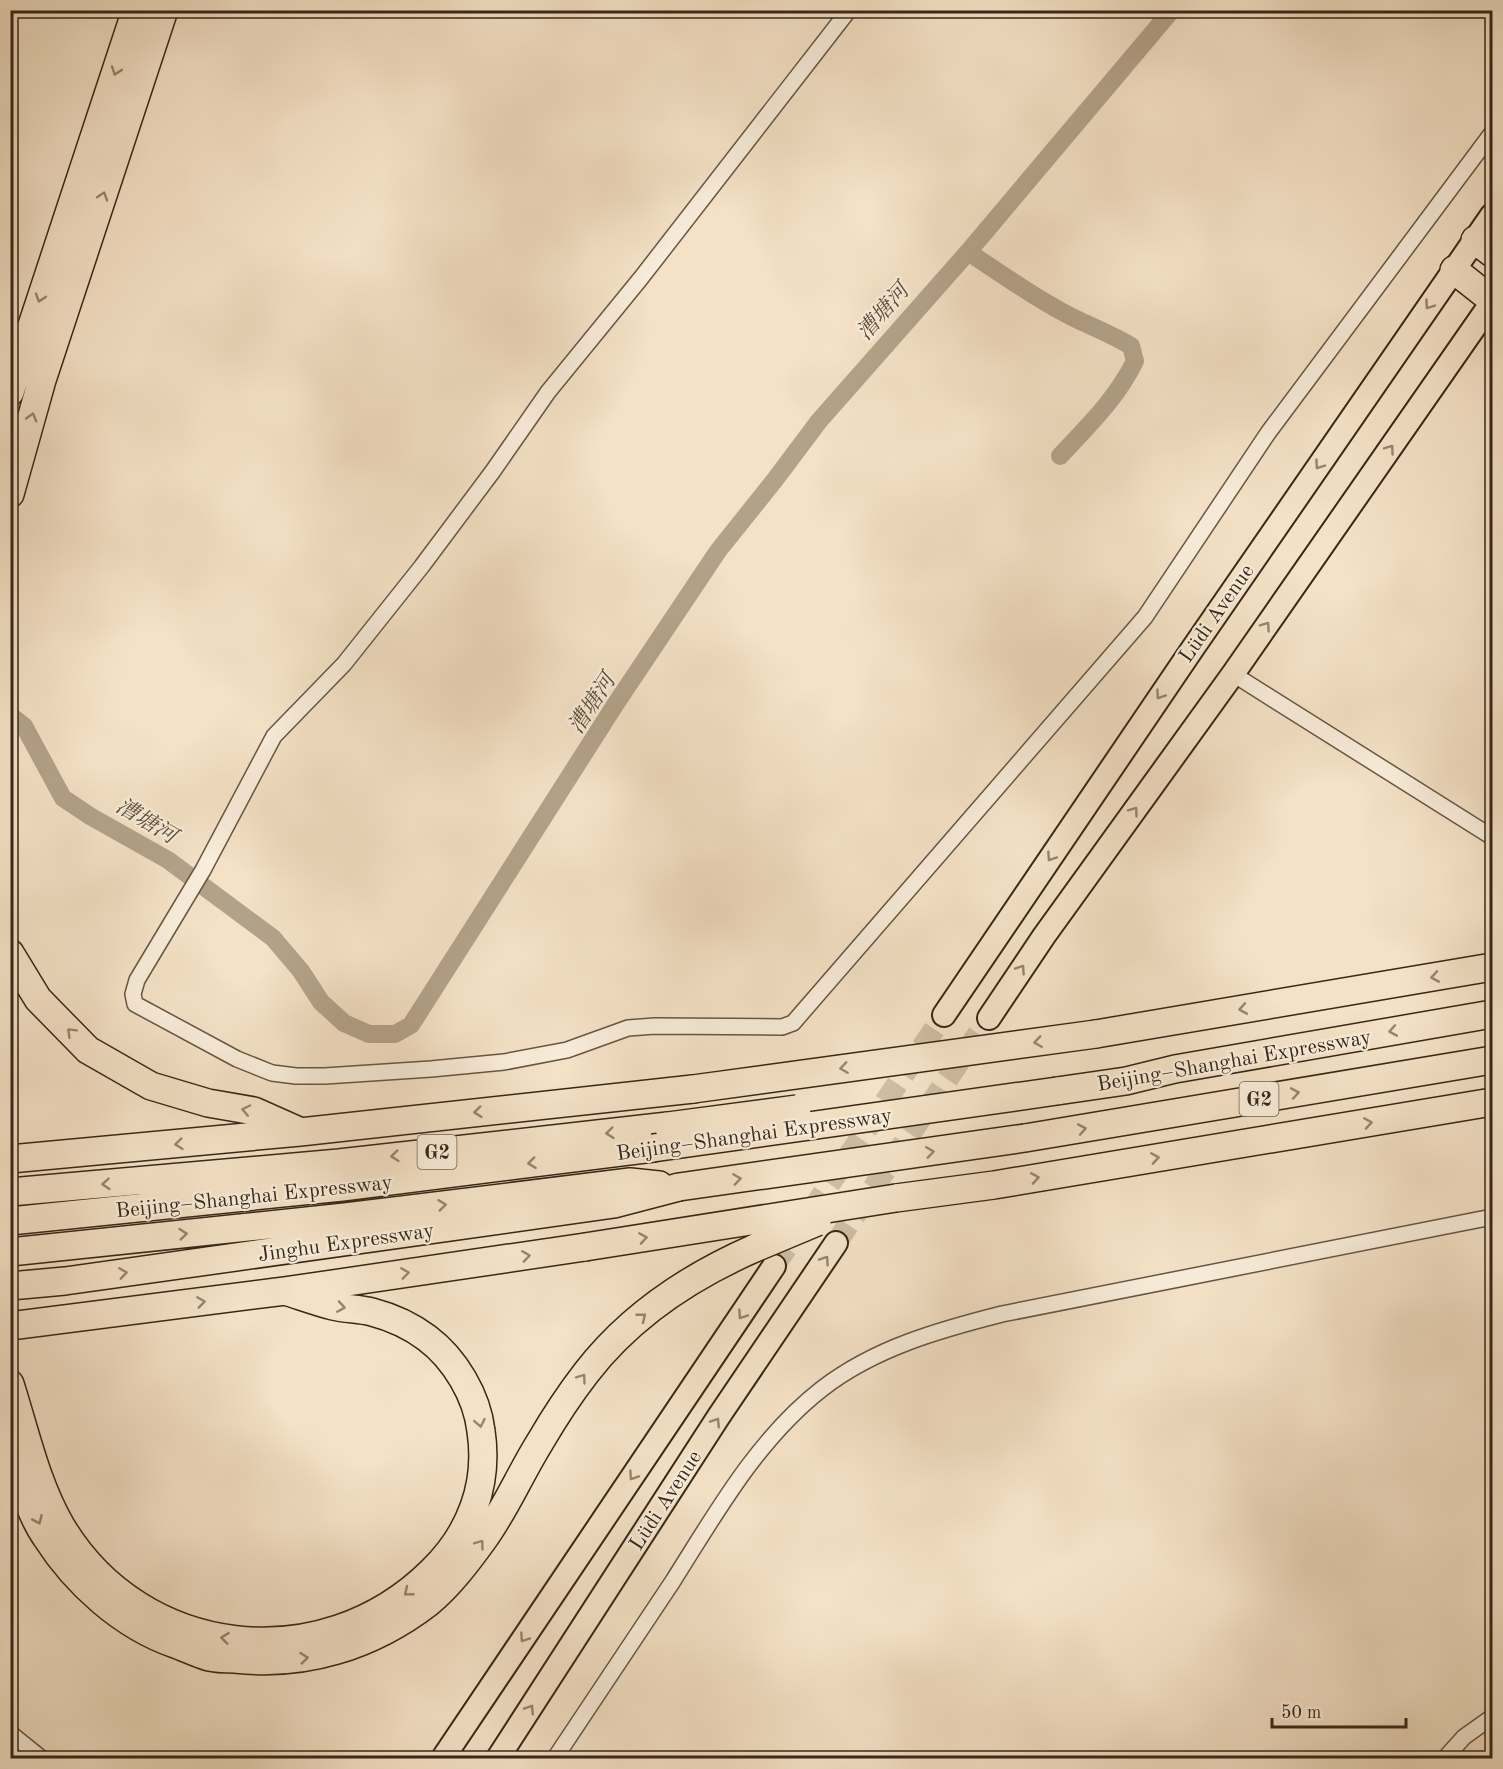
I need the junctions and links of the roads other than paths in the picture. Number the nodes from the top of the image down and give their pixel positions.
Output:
1 (165, 10) edge
2 (849, 10) edge
3 (135, 12) edge
4 (1492, 133) edge
5 (1492, 215) edge
6 (1484, 246) edge
7 (1454, 270) junction
8 (1492, 301) edge
9 (10, 392) edge
10 (10, 494) edge
11 (1233, 674) junction
12 (1492, 837) edge
13 (10, 953) edge
14 (1492, 967) edge
15 (1492, 1014) edge
16 (944, 1015) tunnel mouth
17 (989, 1018) tunnel mouth
18 (1492, 1060) edge
19 (1063, 1082) junction
20 (1492, 1102) edge
21 (300, 1132) junction
22 (10, 1160) edge
23 (679, 1187) junction
24 (10, 1192) edge
25 (896, 1198) junction
26 (1492, 1217) edge
27 (10, 1221) edge
28 (836, 1243) tunnel mouth
29 (10, 1252) edge
30 (774, 1266) tunnel mouth
31 (10, 1286) edge
32 (285, 1291) junction
33 (10, 1326) edge
34 (10, 1384) edge
35 (10, 1446) edge
36 (1492, 1717) edge
37 (10, 1733) edge
38 (41, 1758) edge
39 (443, 1758) edge
40 (498, 1758) edge
41 (555, 1758) edge
42 (1445, 1758) edge

10 -> 1 highway
2 - 4 street
3 -> 9 highway
5 - 6 main road, Lüdi Avenue
6 - 7 main road, Lüdi Avenue
7 - 8 highway
7 -> 16 main road, Lüdi Avenue
11 -> 8 main road
11 - 12 street
17 -> 11 main road
21 -> 13 highway
14 -> 21 highway, bridge
15 -> 19 highway, Beijing–Shanghai Expressway / G2
23 -> 18 highway, Beijing–Shanghai Expressway / G2, bridge
19 -> 24 highway, G2, bridge
19 -> 27 highway, Beijing–Shanghai Expressway / G2, bridge
25 -> 20 highway
21 -> 22 highway
29 -> 23 highway, Beijing–Shanghai Expressway / G2
31 -> 23 highway, Jinghu Expressway / G2
32 -> 25 highway, bridge
35 -> 25 highway, bridge
26 - 41 street
40 -> 28 main road, Lüdi Avenue
30 -> 39 main road, Lüdi Avenue
33 -> 32 highway
32 -> 34 highway
36 - 42 street
37 - 38 street

